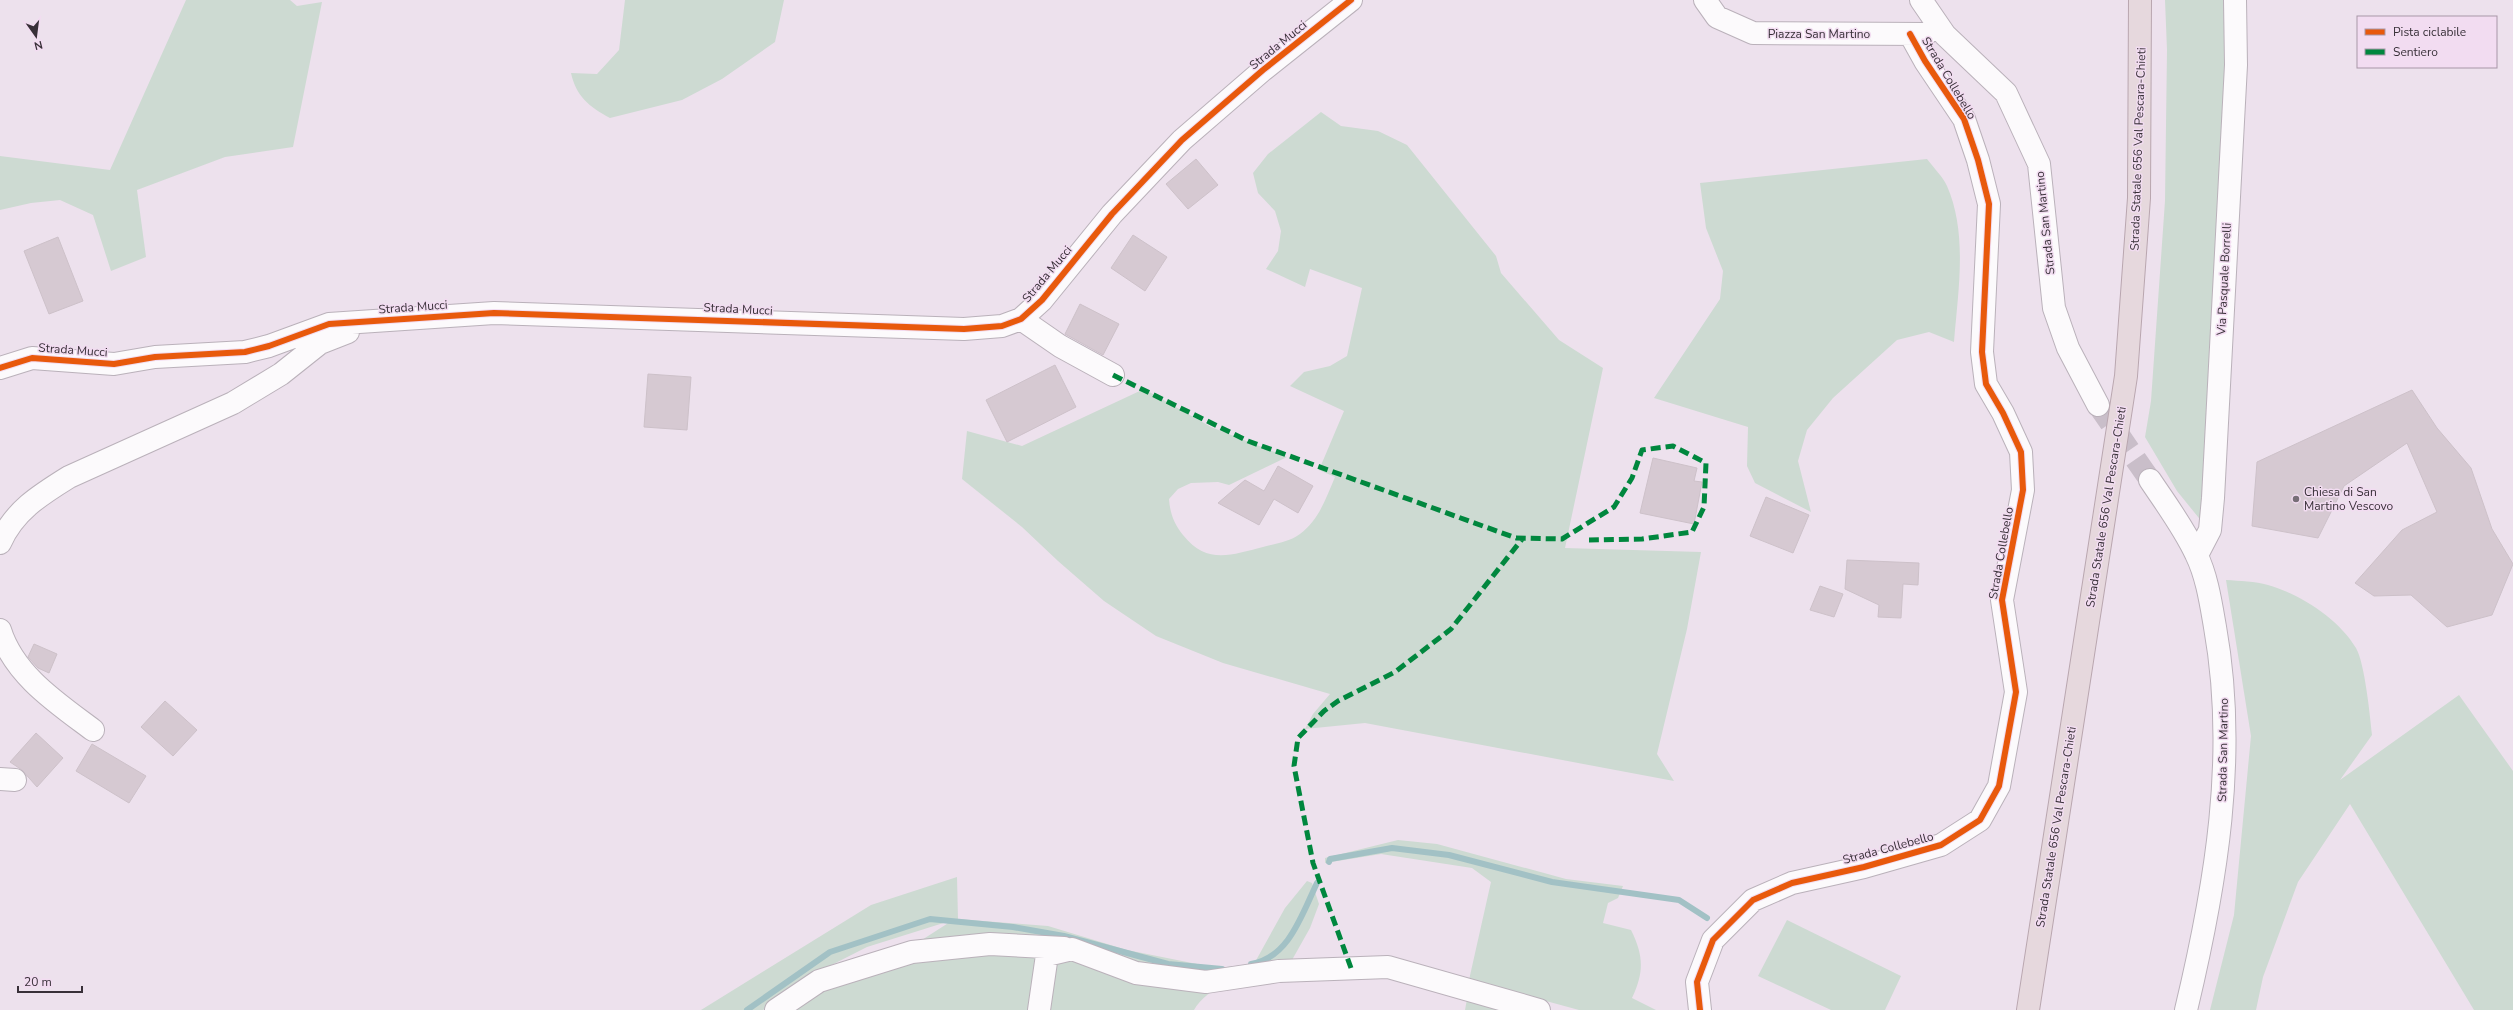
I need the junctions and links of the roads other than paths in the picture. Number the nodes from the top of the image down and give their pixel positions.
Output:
1 (1351, 0) edge
2 (1705, 0) edge
3 (1921, 0) edge
4 (2140, 0) edge
5 (2236, 0) edge
6 (1910, 34) junction
7 (1945, 34) junction
8 (1021, 319) junction
9 (376, 321) junction
10 (0, 368) edge
11 (1113, 375) dead end
12 (2098, 405) tunnel mouth
13 (2150, 480) tunnel mouth
14 (0, 543) edge
15 (2197, 555) junction
16 (0, 630) edge
17 (93, 730) dead end
18 (1072, 949) junction
19 (776, 1010) edge
20 (1039, 1010) edge
21 (1539, 1010) edge
22 (1700, 1010) edge
23 (2028, 1010) edge
24 (2186, 1010) edge

1 - 8 street, Strada Mucci
2 - 6 street, Piazza San Martino
3 - 7 street, Strada San Martino
4 - 23 highway, Strada Statale 656 Val Pescara-Chieti
5 - 15 street, Via Pasquale Borrelli
6 - 7 street, Piazza San Martino
6 - 22 street, Strada Collebello
7 - 12 street, Strada San Martino
8 - 9 street, Strada Mucci
8 - 11 street
9 - 10 street, Strada Mucci
9 - 14 street
13 - 15 street, Strada San Martino
15 - 24 street, Strada San Martino
16 - 17 street
18 - 19 street
18 - 20 street
18 - 21 street

